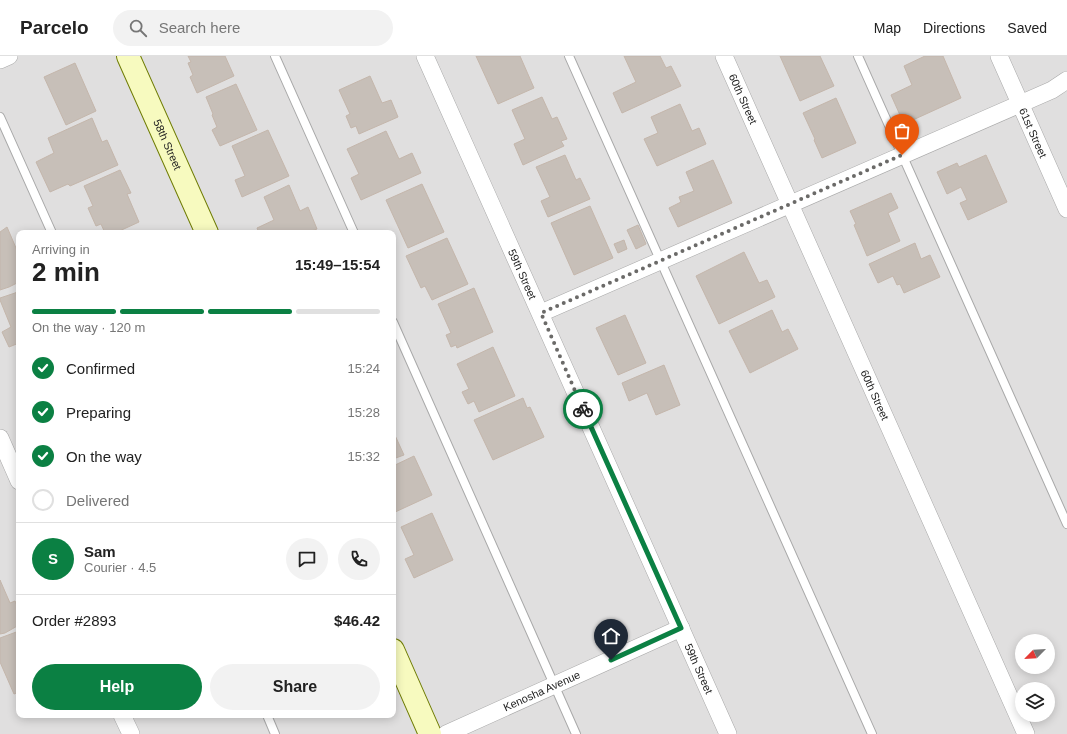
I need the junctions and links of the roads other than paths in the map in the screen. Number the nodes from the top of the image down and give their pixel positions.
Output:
1 (9, 56) edge
2 (128, 56) edge
3 (275, 56) edge
4 (425, 56) edge
5 (569, 56) edge
6 (724, 56) edge
7 (858, 56) edge
8 (999, 56) edge
9 (0, 60) edge
10 (1067, 80) edge
11 (1020, 103) junction
12 (0, 117) edge
13 (902, 155) junction
14 (789, 204) junction
15 (1067, 209) edge
16 (51, 230) edge
17 (206, 230) edge
18 (353, 230) edge
19 (660, 261) junction
20 (541, 313) junction
21 (396, 329) edge
22 (0, 438) edge
23 (16, 474) edge
24 (1067, 524) edge
25 (681, 628) junction
26 (396, 657) edge
27 (555, 685) junction
28 (123, 718) edge
29 (268, 718) edge
30 (131, 734) edge
31 (275, 734) edge
32 (430, 734) edge
33 (446, 734) edge
34 (576, 734) edge
35 (728, 734) edge
36 (872, 734) edge
37 (1026, 734) edge

1 - 9 street
2 - 17 street, 58th Street
3 - 18 lane
4 - 20 street, 59th Street
5 - 19 lane
6 - 14 street, 60th Street
7 - 13 lane
8 - 11 street, 61st Street
10 - 11 street
11 - 13 street
11 - 15 street, 61st Street
12 - 16 lane
13 - 14 street
13 - 24 lane
14 - 19 street
14 - 37 street, 60th Street
19 - 20 street
19 - 36 lane
20 - 25 street, 59th Street
21 - 27 lane
22 - 23 street
25 - 27 street, Kenosha Avenue
25 - 35 street, 59th Street
26 - 32 street
27 - 33 street, Kenosha Avenue
27 - 34 lane
28 - 30 street
29 - 31 lane

